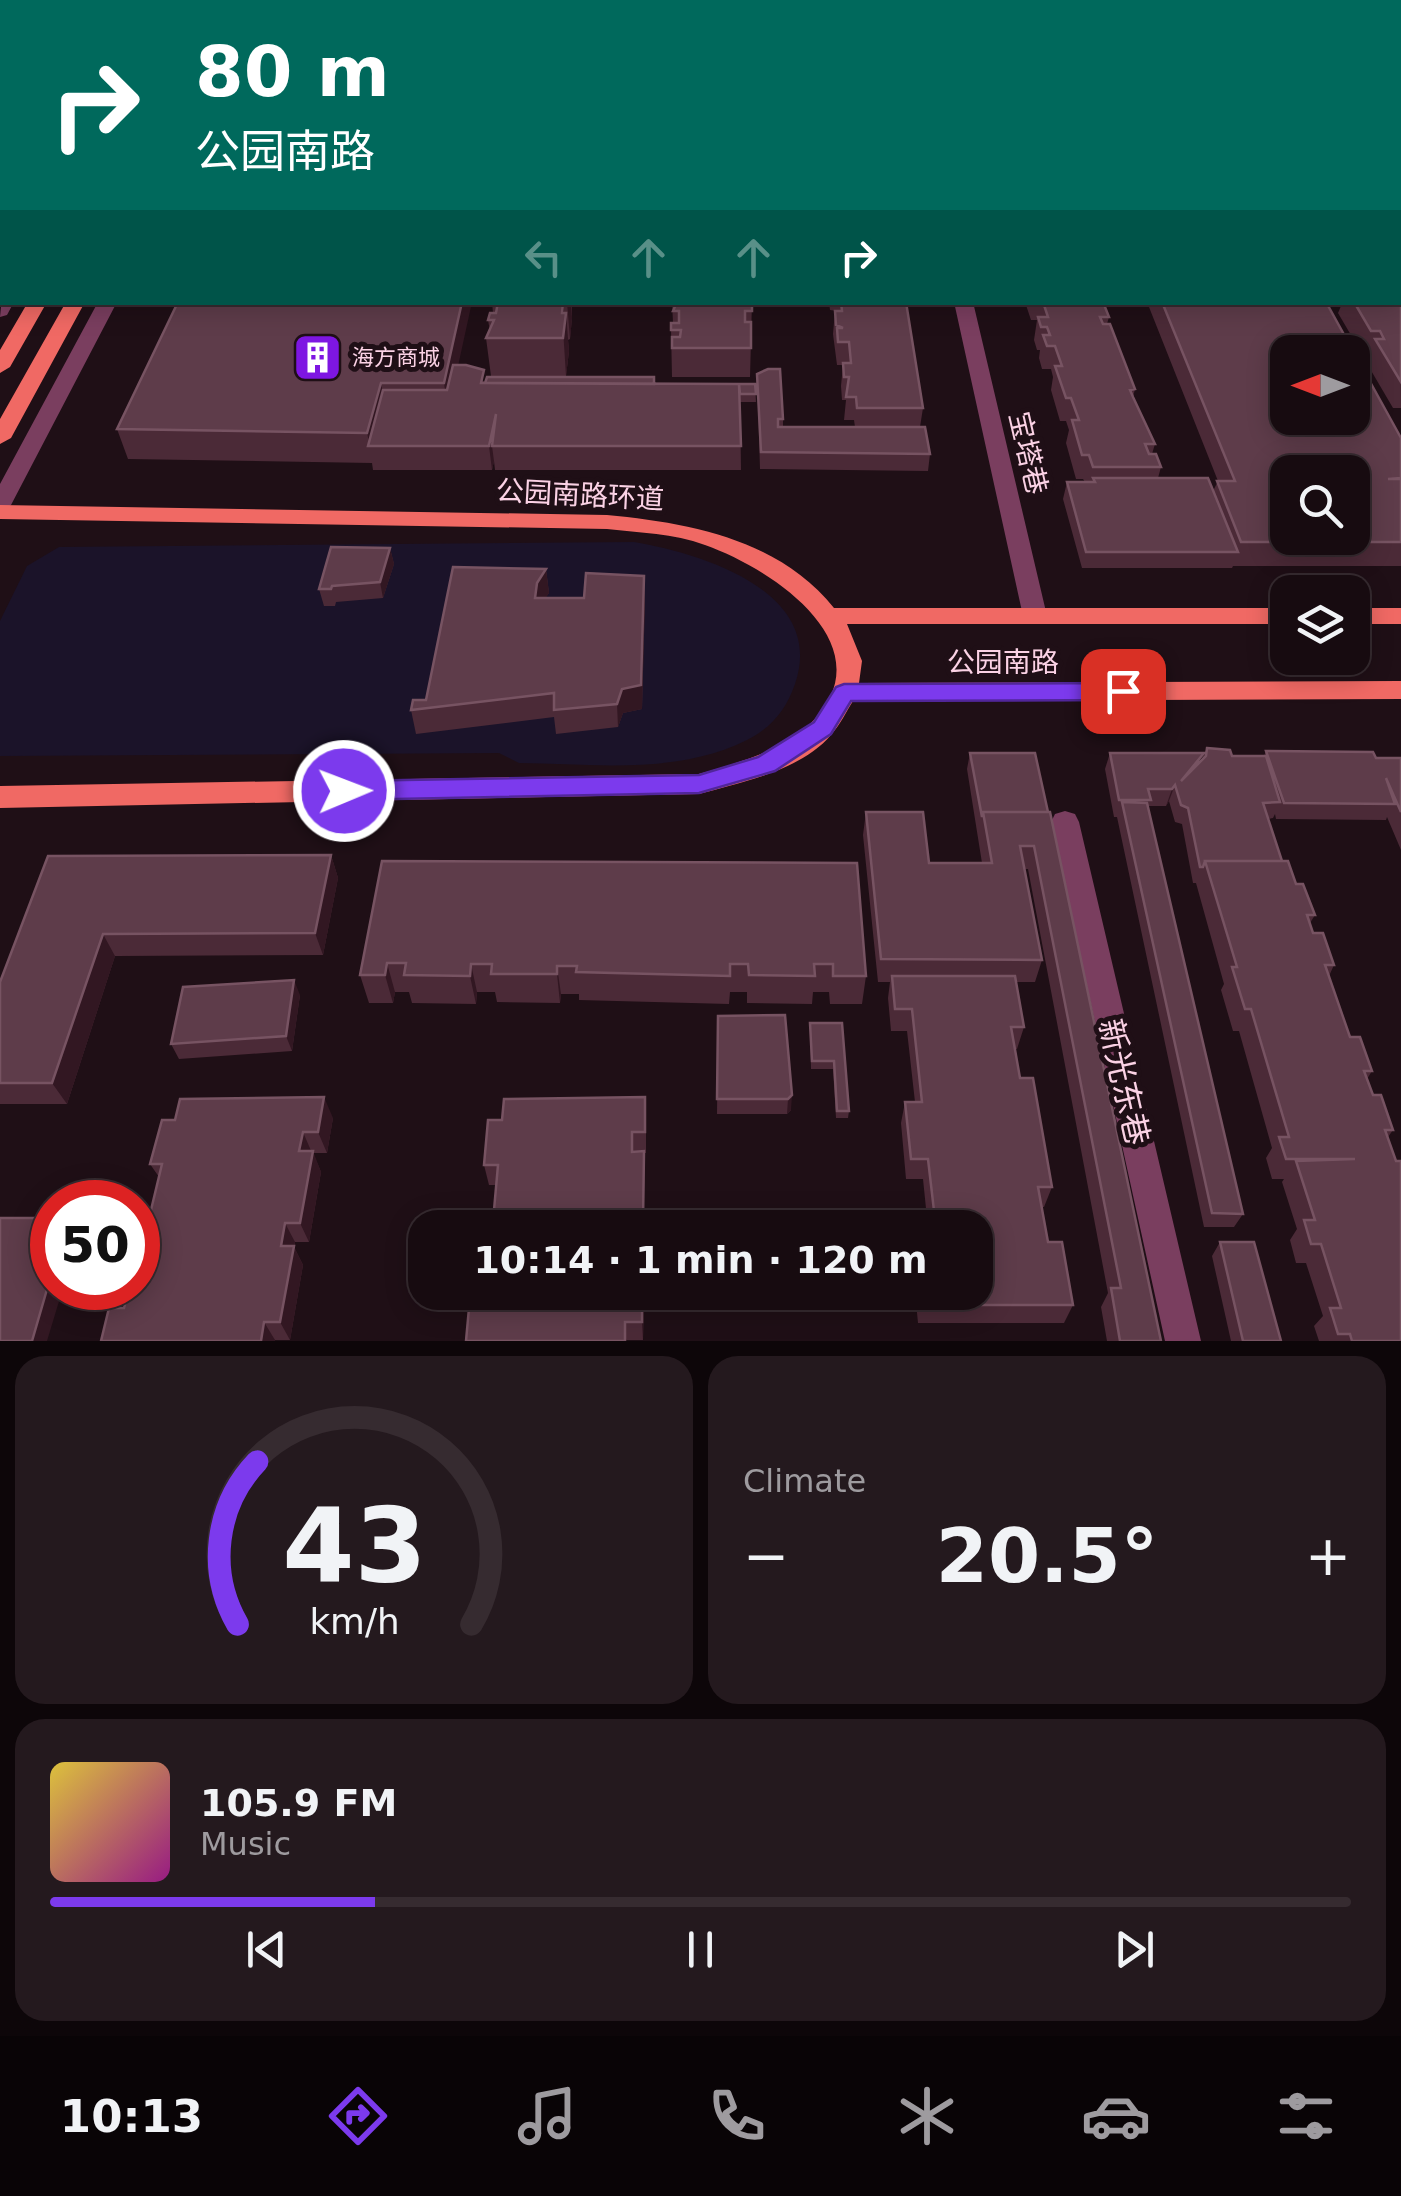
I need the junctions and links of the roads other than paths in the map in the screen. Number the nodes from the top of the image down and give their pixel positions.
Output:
1 (36, 305) edge
2 (74, 305) edge
3 (106, 305) edge
4 (964, 305) edge
5 (0, 367) edge
6 (0, 438) edge
7 (0, 508) edge
8 (832, 616) junction
9 (1035, 616) junction
10 (1270, 616) edge
11 (1370, 616) edge
12 (1401, 616) edge
13 (1401, 690) edge
14 (844, 692) junction
15 (0, 798) edge
16 (1065, 822) dead end
17 (1183, 1341) edge

1 - 5 main road
2 - 6 main road
3 - 7 street
4 - 9 street, 宝塔巷
7 - 8 main road, 公园南路环道
8 - 9 main road, 公园南路
8 - 14 main road, 公园南路环道
9 - 10 main road, 公园南路
11 - 12 main road
13 - 14 main road, 公园南路
14 - 15 main road
16 - 17 street, 新光东巷

